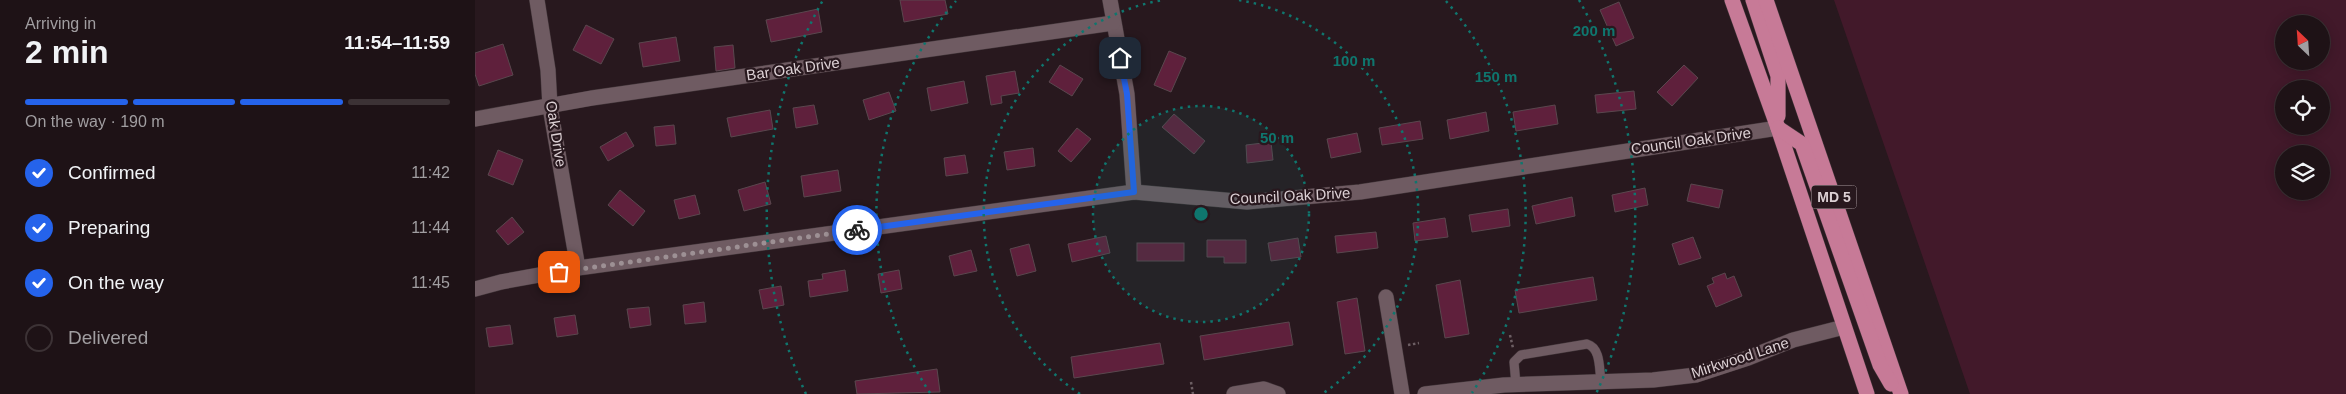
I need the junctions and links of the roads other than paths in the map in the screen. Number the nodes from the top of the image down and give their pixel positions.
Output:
1 (537, 0) edge
2 (1110, 0) edge
3 (1731, 0) edge
4 (1753, 0) edge
5 (1766, 0) edge
6 (1113, 23) junction
7 (550, 107) junction
8 (475, 119) edge
9 (1778, 128) junction
10 (1134, 192) junction
11 (578, 268) junction
12 (475, 289) edge
13 (1386, 297) dead end
14 (1844, 327) junction
15 (1601, 381) junction
16 (1516, 385) junction
17 (1234, 394) edge
18 (1278, 394) edge
19 (1402, 394) edge
20 (1425, 394) edge
21 (1867, 394) edge
22 (1897, 394) edge
23 (1901, 394) edge

1 - 7 street, Oak Drive
2 - 6 street
3 - 9 highway, MD 5
4 - 9 highway
5 - 23 highway, MD 5
6 - 7 street, Bar Oak Drive
6 - 10 street
7 - 8 street, Bar Oak Drive
7 - 11 street, Oak Drive
9 - 10 street, Council Oak Drive
9 - 14 highway, MD 5
9 - 22 highway
10 - 11 street, Council Oak Drive
11 - 12 street, Council Oak Drive
13 - 19 street
14 - 15 street, Mirkwood Lane
14 - 21 highway, MD 5
15 - 16 street, Mirkwood Lane
15 - 16 lane
16 - 20 street, Mirkwood Lane
17 - 18 street

